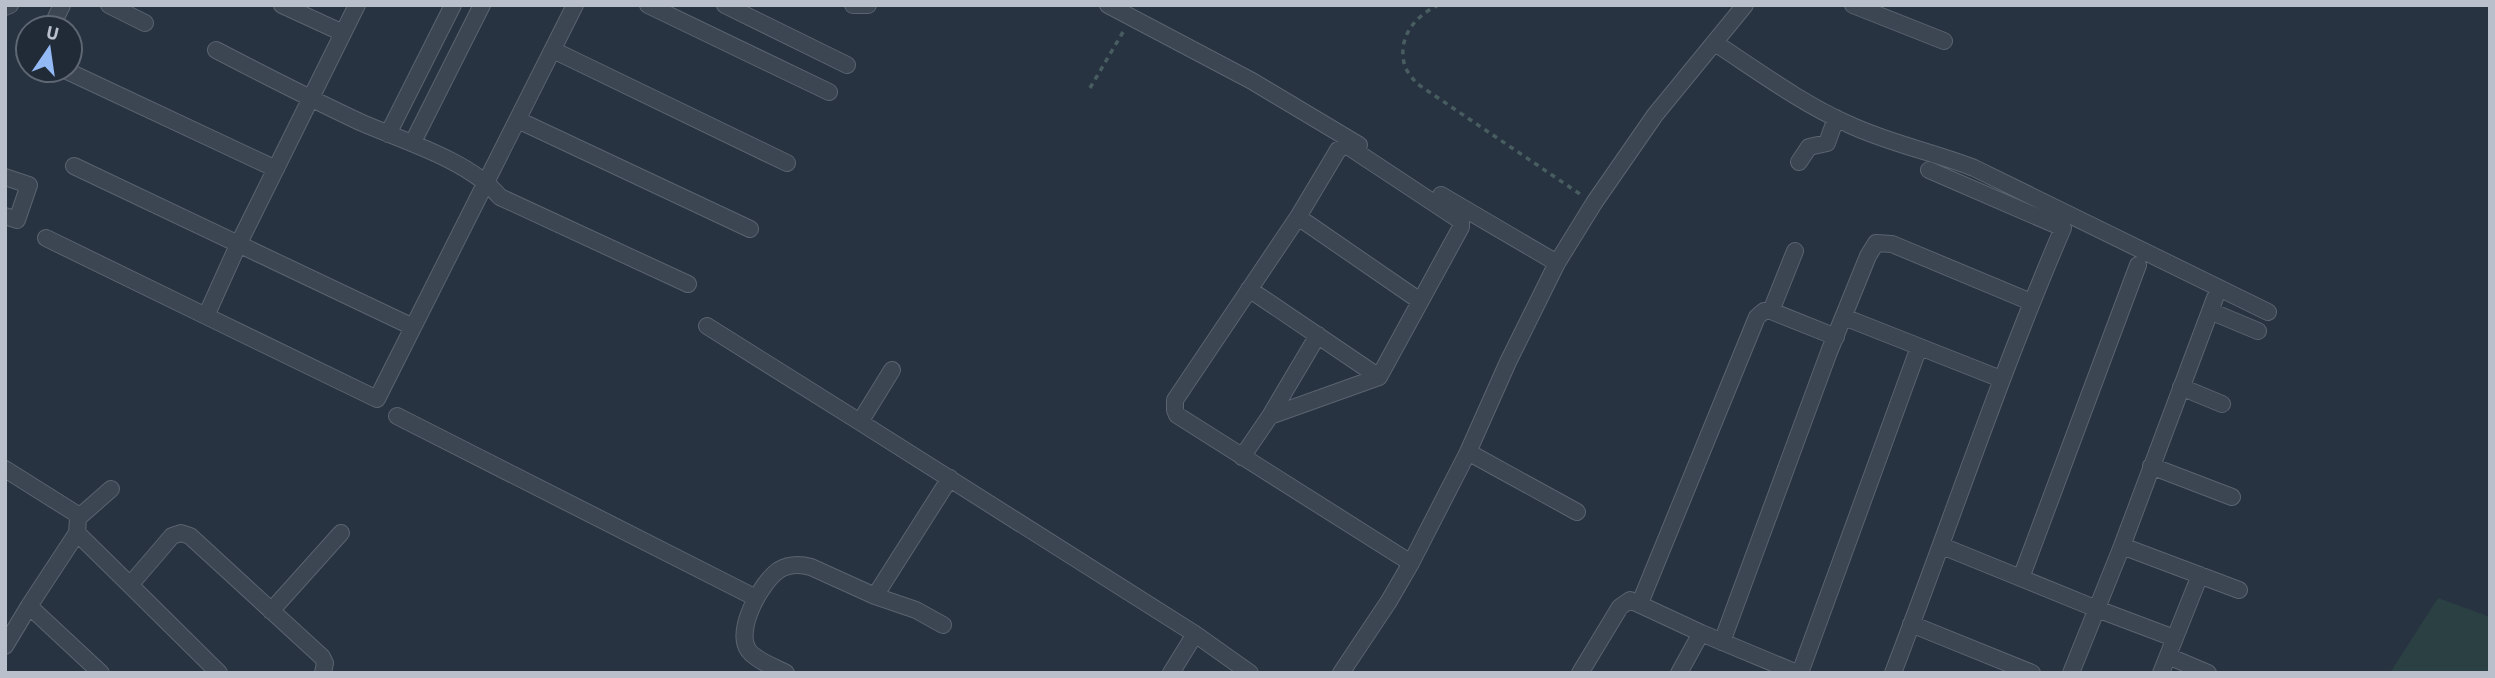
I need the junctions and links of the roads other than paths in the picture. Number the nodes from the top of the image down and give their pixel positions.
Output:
1 (10, 5) edge
2 (109, 5) edge
3 (282, 5) edge
4 (357, 5) edge
5 (453, 5) edge
6 (482, 5) edge
7 (575, 5) edge
8 (648, 5) edge
9 (725, 5) edge
10 (853, 5) edge
11 (868, 5) edge
12 (1108, 5) edge
13 (1745, 5) edge
14 (1853, 5) edge
15 (5, 7) edge
16 (145, 23) dead end
17 (343, 33) junction
18 (1944, 41) dead end
19 (1715, 43) junction
20 (216, 50) dead end
21 (552, 50) junction
22 (847, 65) dead end
23 (84, 79) edge
24 (829, 92) dead end
25 (311, 99) junction
26 (1836, 118) junction
27 (518, 120) junction
28 (388, 134) junction
29 (413, 142) junction
30 (1348, 142) junction
31 (1799, 162) dead end
32 (787, 163) dead end
33 (74, 166) dead end
34 (276, 169) junction
35 (1929, 170) dead end
36 (5, 177) edge
37 (487, 181) junction
38 (5, 216) edge
39 (1297, 217) junction
40 (750, 229) dead end
41 (46, 238) dead end
42 (238, 245) junction
43 (1795, 251) dead end
44 (1557, 262) junction
45 (2138, 265) dead end
46 (688, 284) dead end
47 (1249, 289) junction
48 (1420, 301) junction
49 (2031, 302) junction
50 (1771, 311) junction
51 (2268, 312) dead end
52 (206, 316) junction
53 (1844, 317) junction
54 (707, 326) dead end
55 (414, 327) junction
56 (2258, 331) dead end
57 (1318, 335) junction
58 (1836, 337) junction
59 (1919, 347) junction
60 (892, 370) dead end
61 (1379, 377) junction
62 (2001, 379) junction
63 (2181, 387) junction
64 (2222, 404) dead end
65 (397, 416) dead end
66 (1270, 416) junction
67 (860, 422) junction
68 (1468, 452) junction
69 (1241, 457) junction
70 (2151, 466) junction
71 (5, 469) edge
72 (950, 478) junction
73 (111, 489) dead end
74 (2232, 497) dead end
75 (1577, 512) dead end
76 (77, 526) junction
77 (341, 533) dead end
78 (1941, 546) junction
79 (2122, 546) junction
80 (1411, 563) junction
81 (2200, 575) junction
82 (2021, 578) junction
83 (130, 584) junction
84 (2239, 590) dead end
85 (875, 596) junction
86 (756, 598) junction
87 (1640, 603) junction
88 (29, 606) junction
89 (2096, 609) junction
90 (271, 611) junction
91 (1911, 624) junction
92 (943, 625) dead end
93 (1701, 633) junction
94 (1195, 634) junction
95 (2174, 638) junction
96 (1722, 642) junction
97 (5, 646) edge
98 (2168, 656) junction
99 (1775, 669) edge
100 (101, 673) edge
101 (219, 673) edge
102 (323, 673) edge
103 (786, 673) edge
104 (1171, 673) edge
105 (1250, 673) edge
106 (1341, 673) edge
107 (1580, 673) edge
108 (1678, 673) edge
109 (1798, 673) edge
110 (1892, 673) edge
111 (2032, 673) edge
112 (2071, 673) edge
113 (2161, 673) edge
114 (2208, 673) edge

1 - 15 street
2 - 16 street
3 - 17 street
4 - 17 street
5 - 28 street
6 - 29 street
7 - 21 street
8 - 24 street
9 - 22 street
10 - 11 street
12 - 30 street
13 - 19 street
14 - 18 street
17 - 25 street
19 - 26 street
19 - 44 street
20 - 25 street
21 - 27 street
21 - 32 street
23 - 34 street
25 - 28 street
25 - 34 street
26 - 31 street
26 - 51 street
27 - 37 street
27 - 40 street
28 - 29 street
29 - 37 street
30 - 39 street
30 - 44 street
30 - 48 street
33 - 42 street
34 - 42 street
35 - 49 street
36 - 38 street
37 - 46 street
37 - 55 street
39 - 47 street
39 - 48 street
41 - 52 street
42 - 52 street
42 - 55 street
43 - 50 street
44 - 68 street
45 - 82 street
47 - 57 street
47 - 69 street
48 - 61 street
49 - 53 street
49 - 62 street
50 - 58 street
50 - 87 street
52 - 55 street
53 - 58 street
53 - 59 street
54 - 67 street
56 - 63 street
57 - 61 street
57 - 66 street
58 - 96 street
59 - 62 street
59 - 109 street
60 - 67 street
61 - 66 street
62 - 78 street
63 - 64 street
63 - 70 street
65 - 86 street
66 - 69 street
67 - 72 street
68 - 75 street
68 - 80 street
69 - 80 street
70 - 74 street
70 - 79 street
71 - 76 street
72 - 85 street
72 - 94 street
73 - 76 street
76 - 83 street
76 - 88 street
77 - 90 street
78 - 82 street
78 - 91 street
79 - 81 street
79 - 89 street
80 - 106 street
81 - 84 street
81 - 95 street
82 - 89 street
83 - 90 street
83 - 101 street
85 - 86 street
85 - 92 street
86 - 103 street
87 - 93 street
87 - 107 street
88 - 97 street
88 - 100 street
89 - 95 street
89 - 112 street
90 - 102 street
91 - 110 street
91 - 111 street
93 - 96 street
93 - 108 street
94 - 104 street
94 - 105 street
95 - 98 street
96 - 99 street
98 - 113 street
98 - 114 street
99 - 109 street

